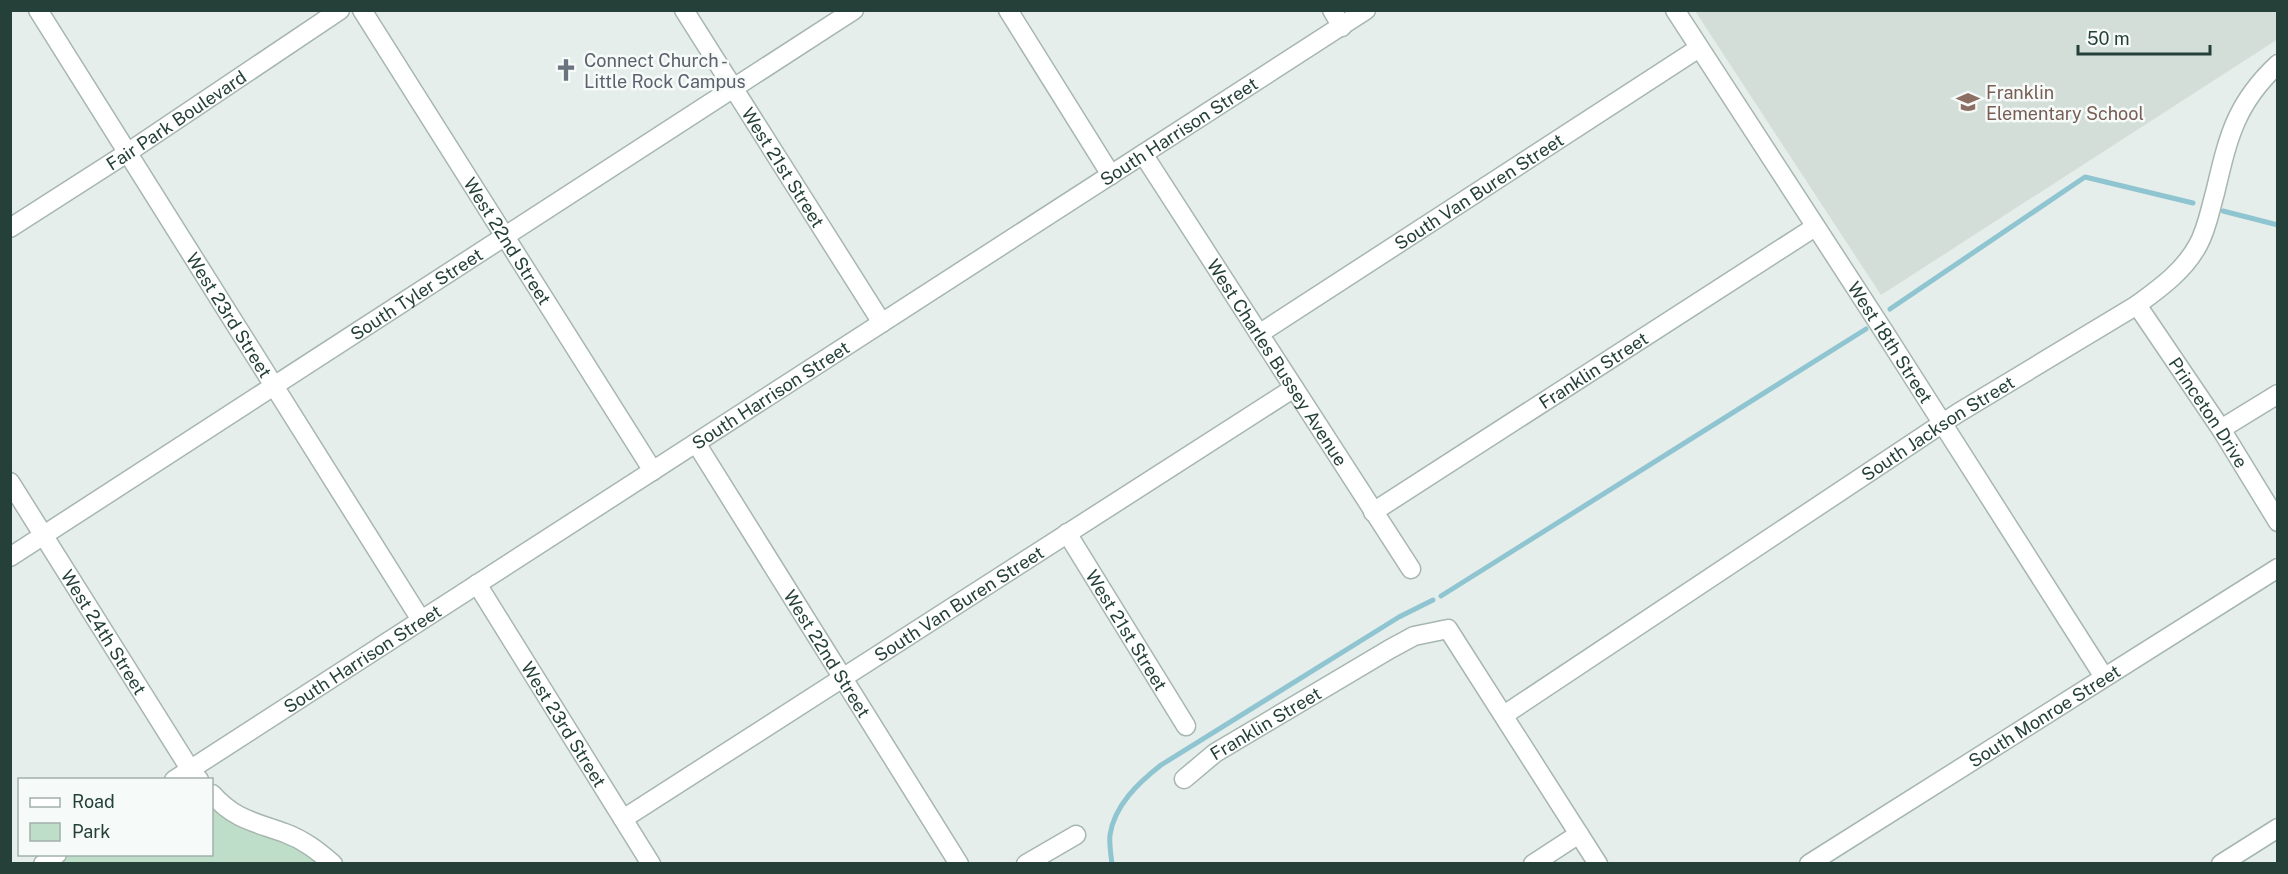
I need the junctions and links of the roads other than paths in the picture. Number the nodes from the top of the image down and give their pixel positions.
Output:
1 (38, 10) edge
2 (340, 10) edge
3 (362, 10) edge
4 (684, 10) edge
5 (854, 10) edge
6 (1008, 10) edge
7 (1332, 10) edge
8 (1366, 10) edge
9 (1675, 10) edge
10 (1342, 27) junction
11 (1699, 48) junction
12 (2277, 64) edge
13 (733, 89) junction
14 (127, 153) junction
15 (1143, 154) junction
16 (1111, 175) junction
17 (1815, 227) junction
18 (10, 228) edge
19 (505, 237) junction
20 (2137, 305) junction
21 (882, 323) junction
22 (1259, 334) junction
23 (274, 387) junction
24 (1294, 388) junction
25 (2277, 394) edge
26 (1942, 424) junction
27 (2221, 429) junction
28 (696, 443) junction
29 (653, 471) junction
30 (10, 482) edge
31 (1373, 512) junction
32 (2277, 522) edge
33 (1067, 533) junction
34 (45, 535) junction
35 (10, 557) edge
36 (2277, 568) edge
37 (1411, 569) dead end
38 (477, 584) junction
39 (421, 620) junction
40 (843, 677) junction
41 (2104, 677) junction
42 (1504, 716) junction
43 (1186, 726) dead end
44 (195, 774) edge
45 (1184, 778) dead end
46 (213, 795) edge
47 (623, 819) junction
48 (2277, 828) edge
49 (1580, 834) junction
50 (1076, 835) dead end
51 (333, 864) edge
52 (651, 864) edge
53 (959, 864) edge
54 (1026, 864) edge
55 (1533, 864) edge
56 (1598, 864) edge
57 (1809, 864) edge
58 (2221, 864) edge

1 - 14 street, West 23rd Street
2 - 14 street, Fair Park Boulevard
3 - 19 street, West 22nd Street
4 - 13 street, West 21st Street
5 - 13 street, South Tyler Street
6 - 16 street
7 - 10 street
8 - 10 street, South Harrison Street
9 - 11 street, West 18th Street
10 - 15 street, South Harrison Street
11 - 17 street, West 18th Street
11 - 22 street, South Van Buren Street
12 - 20 street, South Jackson Street
13 - 19 street, South Tyler Street
13 - 21 street, West 21st Street
14 - 18 street, Fair Park Boulevard
14 - 23 street, West 23rd Street
15 - 16 street, South Harrison Street
15 - 22 street, West Charles Bussey Avenue
16 - 21 street, South Harrison Street
17 - 26 street, West 18th Street
17 - 31 street, Franklin Street
19 - 23 street, South Tyler Street
19 - 29 street, West 22nd Street
20 - 26 street, South Jackson Street
20 - 27 street, Princeton Drive
21 - 28 street, South Harrison Street
22 - 24 street, West Charles Bussey Avenue
23 - 34 street, South Tyler Street
23 - 39 street, West 23rd Street
24 - 31 street, West Charles Bussey Avenue
24 - 33 street, South Van Buren Street
25 - 27 street
26 - 41 street, West 18th Street
26 - 42 street, South Jackson Street
27 - 32 street, Princeton Drive
28 - 29 street, South Harrison Street
28 - 40 street, West 22nd Street
29 - 38 street, South Harrison Street
30 - 34 street, West 24th Street
31 - 37 street, West Charles Bussey Avenue
33 - 40 street, South Van Buren Street
33 - 43 street, West 21st Street
34 - 35 street, South Tyler Street
34 - 44 street, West 24th Street
36 - 41 street, South Monroe Street
38 - 39 street, South Harrison Street
38 - 47 street, West 23rd Street
39 - 44 street, South Harrison Street
40 - 47 street, South Van Buren Street
40 - 53 street, West 22nd Street
41 - 57 street, South Monroe Street
42 - 45 street, Franklin Street
42 - 49 street
46 - 51 street
47 - 52 street, West 23rd Street
48 - 58 street
49 - 55 street
49 - 56 street
50 - 54 street

